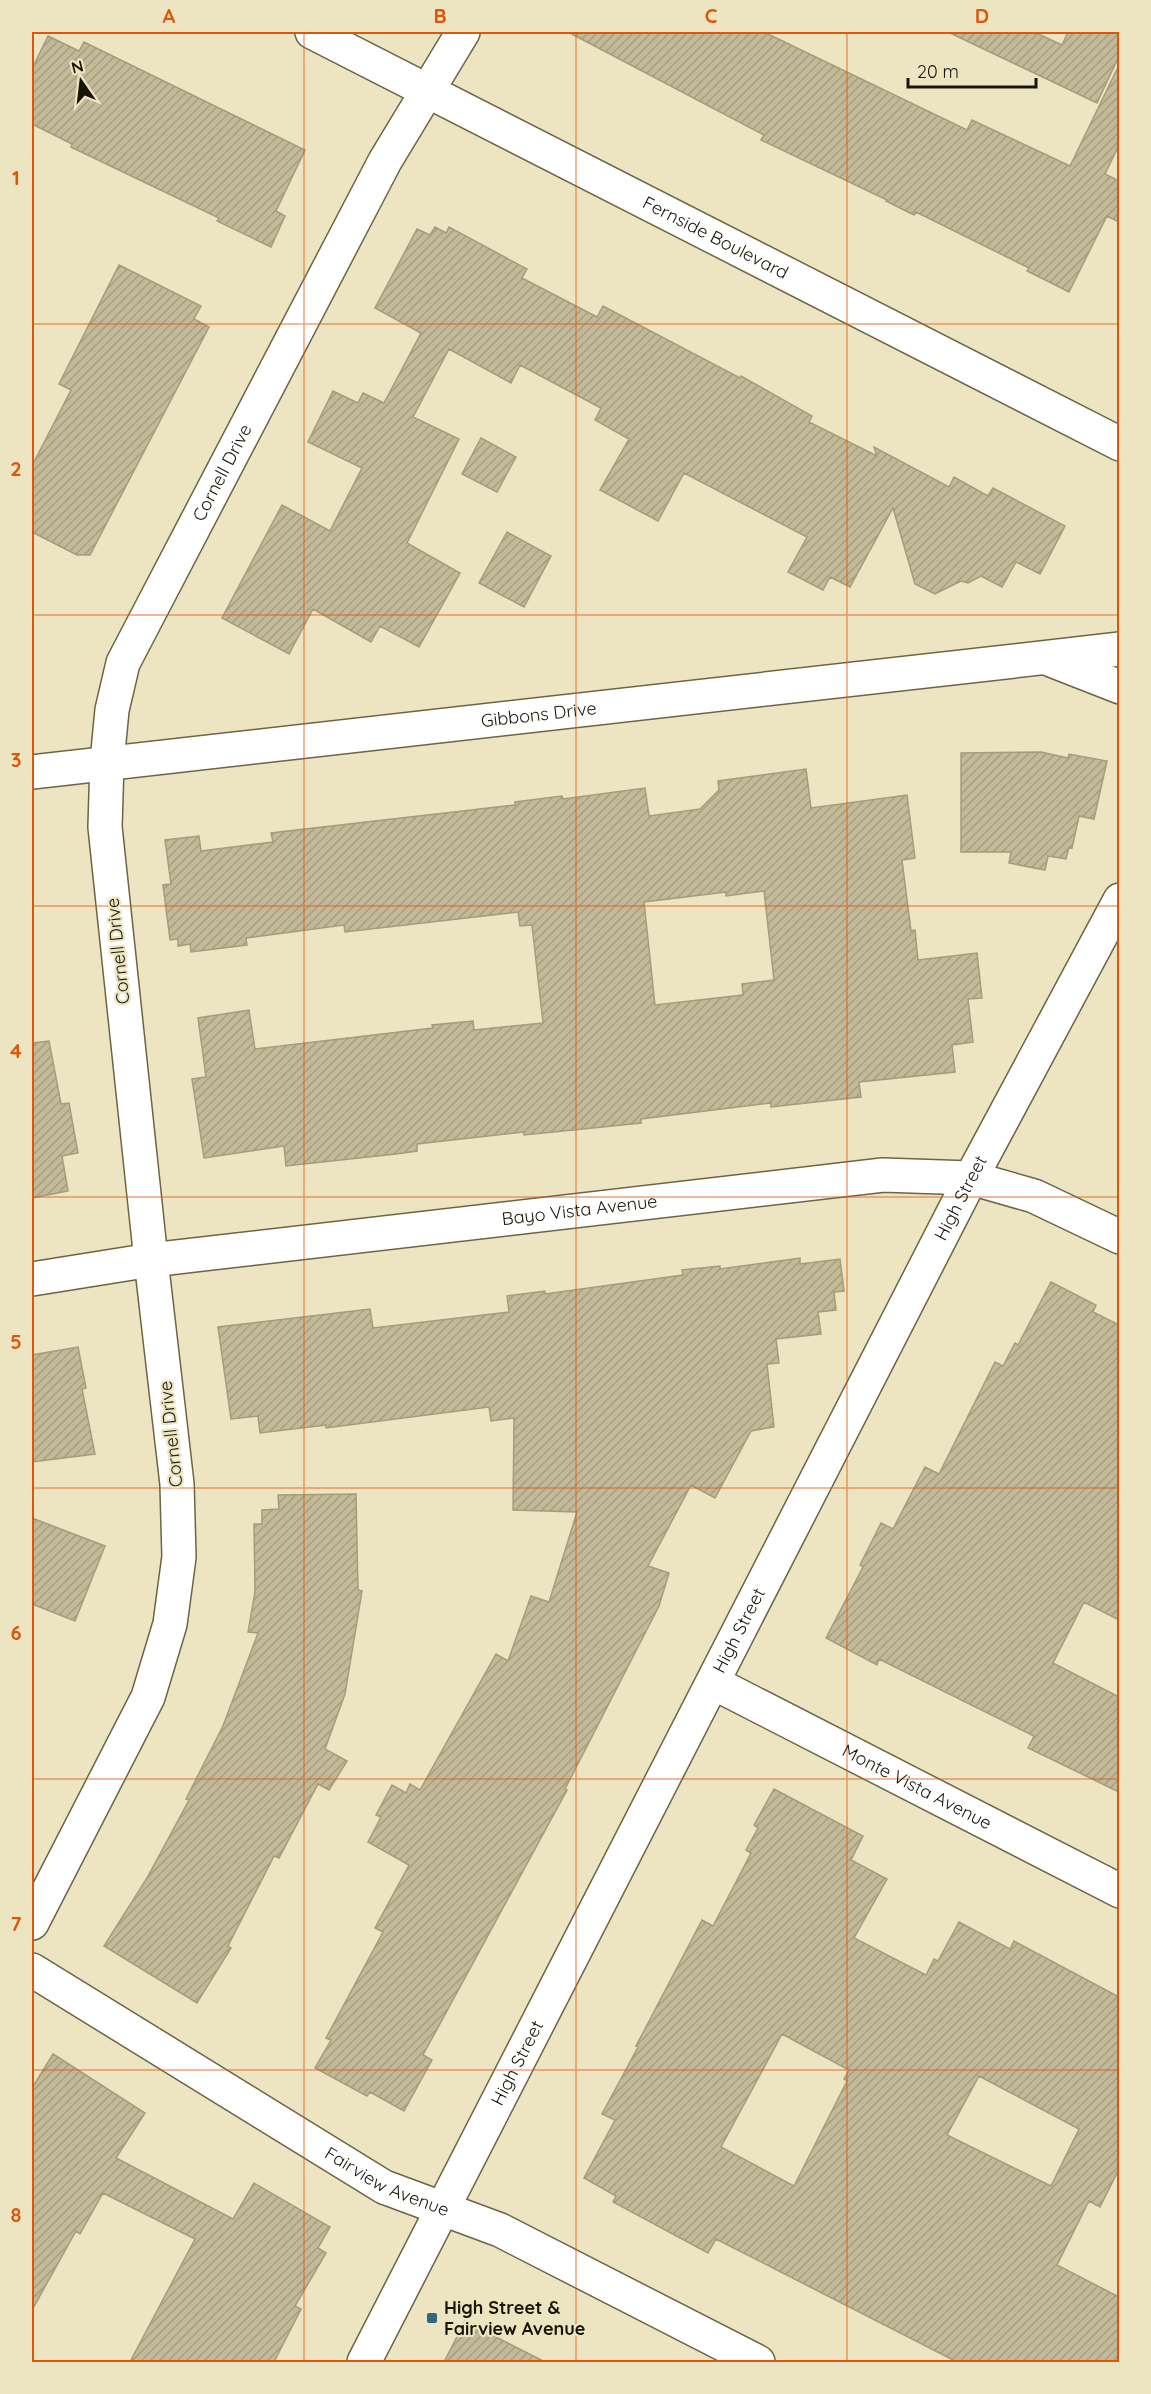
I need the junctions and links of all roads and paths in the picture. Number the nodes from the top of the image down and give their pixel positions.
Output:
1 (312, 32) edge
2 (463, 32) edge
3 (427, 91) junction
4 (1119, 444) edge
5 (1119, 650) edge
6 (1046, 658) junction
7 (1119, 687) edge
8 (107, 762) junction
9 (32, 772) edge
10 (1119, 900) edge
11 (971, 1178) junction
12 (1119, 1237) edge
13 (151, 1260) junction
14 (32, 1279) edge
15 (714, 1683) junction
16 (1119, 1891) edge
17 (32, 1923) edge
18 (32, 1970) edge
19 (443, 2210) junction
20 (364, 2362) edge
21 (758, 2362) edge

1 - 3 street, Fernside Boulevard
2 - 3 street, Cornell Drive
3 - 4 street, Fernside Boulevard
3 - 8 street, Cornell Drive
5 - 6 street, Gibbons Drive
6 - 7 street, Gibbons Drive
6 - 8 street, Gibbons Drive
8 - 9 street, Gibbons Drive
8 - 13 street, Cornell Drive
10 - 11 street, High Street
11 - 12 street, Bayo Vista Avenue
11 - 13 street, Bayo Vista Avenue
11 - 15 street, High Street
13 - 14 street, Bayo Vista Avenue
13 - 17 street, Cornell Drive
15 - 16 street, Monte Vista Avenue
15 - 19 street, High Street
18 - 19 street, Fairview Avenue
19 - 20 street, High Street
19 - 21 street, Fairview Avenue

